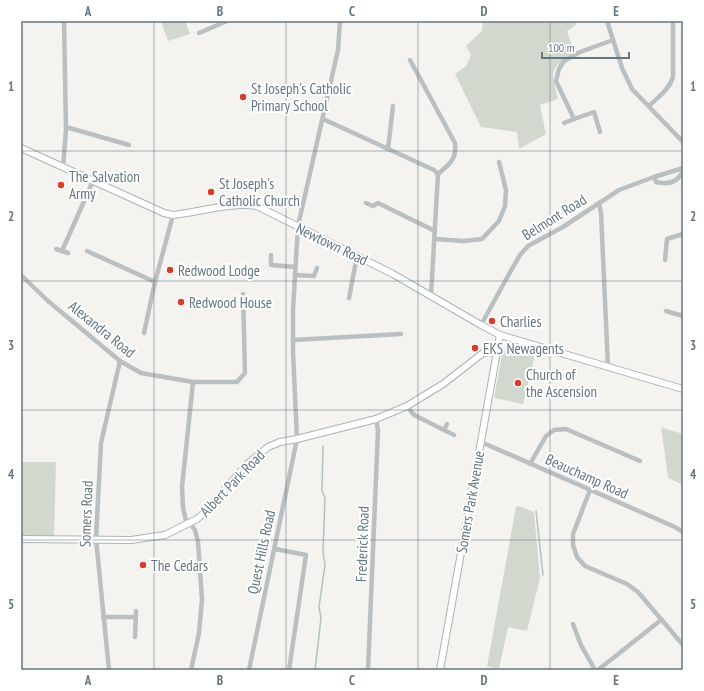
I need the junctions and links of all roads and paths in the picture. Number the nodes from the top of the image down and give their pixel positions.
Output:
1 (64, 21) edge
2 (227, 21) edge
3 (340, 21) edge
4 (607, 21) edge
5 (673, 21) edge
6 (199, 34) dead end
7 (613, 40) junction
8 (410, 60) dead end
9 (393, 106) dead end
10 (649, 106) junction
11 (574, 119) junction
12 (323, 120) junction
13 (564, 123) dead end
14 (66, 127) junction
15 (600, 132) dead end
16 (683, 142) edge
17 (129, 145) dead end
18 (21, 148) edge
19 (388, 149) junction
20 (499, 162) dead end
21 (63, 167) junction
22 (683, 169) edge
23 (438, 174) junction
24 (654, 177) junction
25 (93, 181) junction
26 (366, 203) dead end
27 (599, 203) junction
28 (173, 215) junction
29 (298, 226) junction
30 (435, 231) junction
31 (683, 234) edge
32 (435, 239) junction
33 (56, 249) dead end
34 (62, 251) junction
35 (87, 251) dead end
36 (68, 253) dead end
37 (272, 255) dead end
38 (357, 256) junction
39 (665, 260) dead end
40 (295, 267) junction
41 (317, 268) dead end
42 (21, 275) edge
43 (295, 275) junction
44 (314, 276) junction
45 (155, 282) junction
46 (314, 282) dead end
47 (431, 295) junction
48 (349, 298) dead end
49 (237, 299) dead end
50 (666, 311) dead end
51 (683, 316) edge
52 (481, 325) junction
53 (144, 333) dead end
54 (401, 334) dead end
55 (500, 335) junction
56 (293, 340) junction
57 (496, 353) junction
58 (120, 361) junction
59 (608, 367) junction
60 (194, 382) junction
61 (683, 389) edge
62 (407, 406) junction
63 (376, 419) junction
64 (447, 424) dead end
65 (444, 430) junction
66 (454, 435) dead end
67 (297, 439) junction
68 (480, 442) junction
69 (640, 461) dead end
70 (530, 464) junction
71 (590, 490) junction
72 (189, 524) junction
73 (683, 532) edge
74 (21, 539) edge
75 (96, 540) junction
76 (274, 549) junction
77 (136, 611) dead end
78 (103, 617) junction
79 (136, 617) junction
80 (661, 620) junction
81 (573, 624) dead end
82 (135, 637) dead end
83 (683, 645) edge
84 (109, 670) edge
85 (191, 670) edge
86 (249, 670) edge
87 (288, 670) edge
88 (368, 670) edge
89 (440, 670) edge
90 (596, 670) edge

1 - 14 street
2 - 6 street
3 - 12 street, Quest Hills Road
4 - 7 street
5 - 10 street
7 - 10 street
7 - 11 street
8 - 23 street
9 - 19 street
10 - 16 street
11 - 13 street
11 - 15 street
12 - 19 street
12 - 29 street, Quest Hills Road
14 - 17 street
14 - 21 street
18 - 21 street, Newtown Road
19 - 23 street
20 - 32 street
21 - 25 street, Newtown Road
22 - 24 street, Belmont Road
22 - 24 street, Belmont Road
23 - 30 street
24 - 27 street, Belmont Road
25 - 28 street, Newtown Road
25 - 34 street
26 - 30 street
27 - 52 street, Belmont Road
27 - 59 street
28 - 29 street, Newtown Road
28 - 45 street
29 - 38 street, Newtown Road
29 - 40 street, Quest Hills Road
30 - 32 street
31 - 39 street
32 - 47 street
33 - 34 street
34 - 36 street
35 - 45 street
37 - 40 street
38 - 47 street, Newtown Road
38 - 48 street
40 - 43 street, Quest Hills Road
41 - 44 street
42 - 58 street, Alexandra Road
43 - 44 street
43 - 56 street, Quest Hills Road
44 - 46 street
45 - 53 street
47 - 52 street, Newtown Road
49 - 60 street, Alexandra Road
50 - 51 street
52 - 55 street, Newtown Road
54 - 56 street
55 - 57 street, Somers Park Avenue
55 - 59 street, Newtown Road
56 - 67 street, Quest Hills Road
57 - 62 street, Albert Park Road
57 - 68 street, Somers Park Avenue
58 - 60 street, Alexandra Road
58 - 75 street, Somers Road
59 - 61 street, Newtown Road
60 - 72 street
62 - 63 street, Albert Park Road
62 - 65 street
63 - 67 street, Albert Park Road
63 - 88 street, Frederick Road
64 - 65 street
65 - 66 street
67 - 72 street, Albert Park Road
67 - 76 street, Quest Hills Road
68 - 70 street, Beauchamp Road
68 - 89 street, Somers Park Avenue
69 - 70 street
70 - 71 street, Beauchamp Road
71 - 73 street, Beauchamp Road
71 - 80 street
72 - 75 street, Albert Park Road
72 - 85 street
74 - 75 street, Albert Park Road
75 - 78 street, Somers Road
76 - 86 street, Quest Hills Road
76 - 87 street
77 - 79 street
78 - 79 street
78 - 84 street, Somers Road
79 - 82 street
80 - 83 street
80 - 90 street
81 - 90 street

